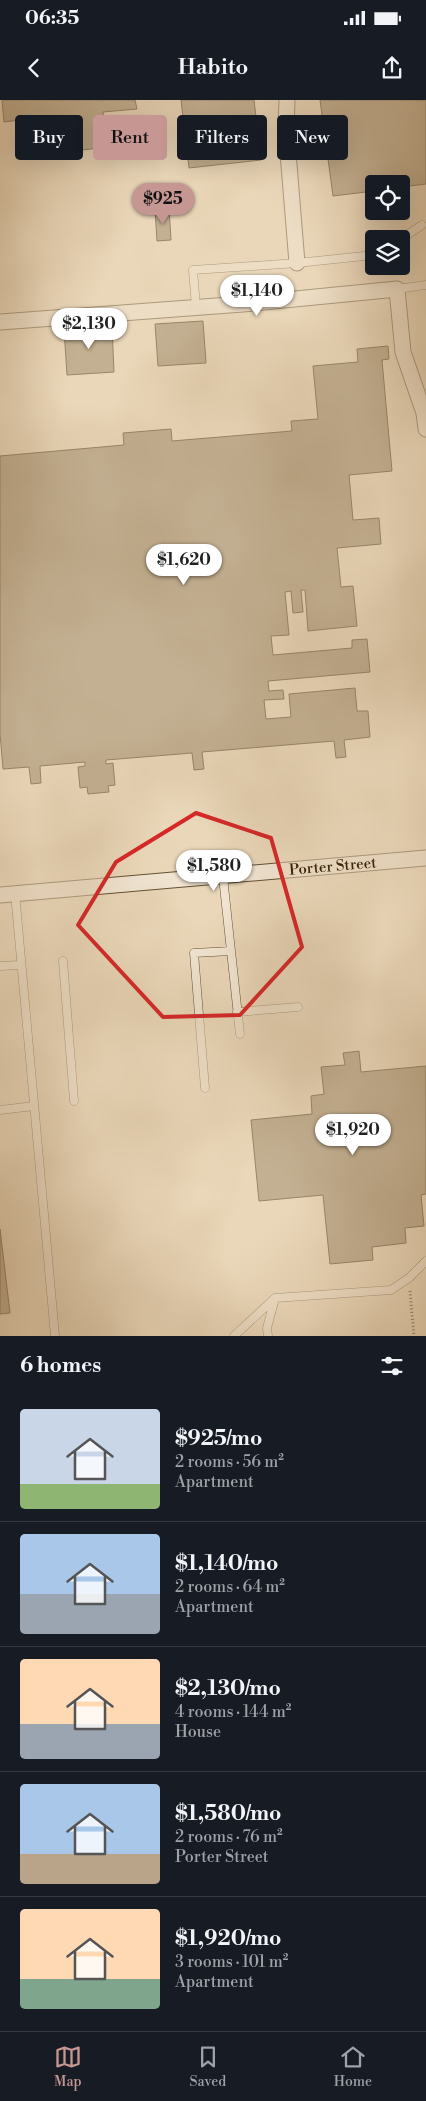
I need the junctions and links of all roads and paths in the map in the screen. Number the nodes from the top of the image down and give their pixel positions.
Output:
1 (287, 100) edge
2 (422, 225) dead end
3 (410, 233) edge
4 (365, 256) edge
5 (297, 263) junction
6 (426, 285) edge
7 (397, 289) junction
8 (196, 307) junction
9 (0, 322) edge
10 (426, 430) edge
11 (426, 858) edge
12 (223, 877) junction
13 (7, 894) edge
14 (231, 951) junction
15 (64, 961) dead end
16 (21, 965) junction
17 (0, 966) edge
18 (298, 1007) dead end
19 (237, 1012) junction
20 (240, 1034) dead end
21 (204, 1088) dead end
22 (74, 1101) dead end
23 (34, 1106) junction
24 (0, 1110) edge
25 (426, 1261) edge
26 (409, 1278) junction
27 (275, 1298) junction
28 (55, 1336) edge
29 (234, 1336) edge
30 (268, 1336) edge
31 (414, 1336) edge

1 - 5 street
2 - 3 lane
4 - 5 lane
5 - 8 lane
6 - 7 lane
7 - 8 street
7 - 10 street
8 - 9 street
11 - 12 street, Porter Street
12 - 13 street, Porter Street
12 - 14 lane
13 - 16 lane
14 - 19 lane
14 - 21 lane
15 - 22 lane
16 - 17 lane
16 - 23 lane
18 - 19 lane
19 - 20 lane
23 - 24 lane
23 - 28 lane
25 - 26 lane
26 - 27 lane
26 - 31 path
27 - 29 lane
27 - 30 lane

